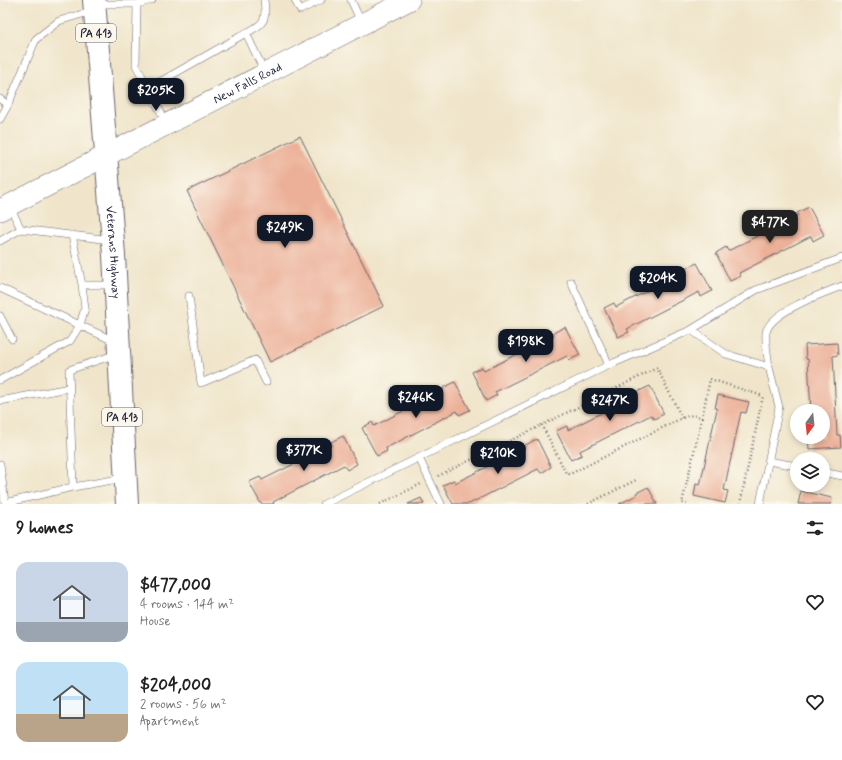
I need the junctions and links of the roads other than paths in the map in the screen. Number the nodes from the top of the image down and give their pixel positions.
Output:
1 (152, 0) edge
2 (264, 0) edge
3 (295, 0) edge
4 (321, 0) edge
5 (351, 0) edge
6 (409, 0) edge
7 (137, 4) junction
8 (94, 5) edge
9 (388, 5) edge
10 (362, 24) junction
11 (246, 33) junction
12 (266, 74) junction
13 (149, 88) junction
14 (0, 99) edge
15 (8, 105) junction
16 (0, 119) edge
17 (168, 124) junction
18 (106, 156) junction
19 (5, 207) edge
20 (21, 229) junction
21 (72, 235) junction
22 (112, 240) junction
23 (0, 241) edge
24 (842, 258) edge
25 (570, 282) dead end
26 (82, 285) junction
27 (114, 285) junction
28 (842, 286) edge
29 (0, 288) edge
30 (190, 296) dead end
31 (0, 316) edge
32 (80, 325) junction
33 (691, 330) junction
34 (12, 339) dead end
35 (118, 348) junction
36 (609, 365) junction
37 (770, 367) junction
38 (0, 380) edge
39 (266, 382) dead end
40 (69, 388) junction
41 (0, 401) edge
42 (418, 458) junction
43 (768, 461) junction
44 (0, 464) edge
45 (790, 465) edge
46 (830, 473) edge
47 (842, 476) edge
48 (125, 478) junction
49 (73, 487) junction
50 (5, 504) edge
51 (127, 504) edge
52 (324, 504) edge
53 (441, 504) edge
54 (760, 504) edge

1 - 7 lane
2 - 11 lane
3 - 4 lane
5 - 10 lane
6 - 9 main road, New Falls Road
7 - 8 lane
7 - 13 lane
8 - 15 lane
8 - 18 main road, Veterans Highway / PA 413
9 - 10 main road, New Falls Road
10 - 12 main road, New Falls Road
11 - 12 lane
11 - 13 lane
12 - 17 main road, New Falls Road
13 - 17 lane
14 - 15 lane
15 - 16 lane
17 - 18 main road, New Falls Road
18 - 19 main road, New Falls Road
18 - 22 main road, Veterans Highway / PA 413
19 - 20 lane
20 - 21 lane
20 - 23 lane
21 - 22 lane
21 - 26 lane
22 - 27 main road, Veterans Highway / PA 413
24 - 33 lane
25 - 36 lane
26 - 27 lane
26 - 32 lane
27 - 35 main road, Veterans Highway / PA 413
28 - 37 lane
29 - 32 lane
30 - 39 lane
31 - 34 lane
32 - 35 lane
32 - 38 lane
33 - 36 lane
33 - 37 lane
35 - 40 lane
35 - 48 main road, Veterans Highway / PA 413
36 - 42 lane
37 - 43 lane
40 - 41 lane
40 - 49 lane
42 - 52 lane
42 - 53 lane
43 - 45 lane
43 - 54 lane
44 - 50 lane
46 - 47 lane
48 - 49 lane
48 - 51 main road, Veterans Highway / PA 413
49 - 50 lane

